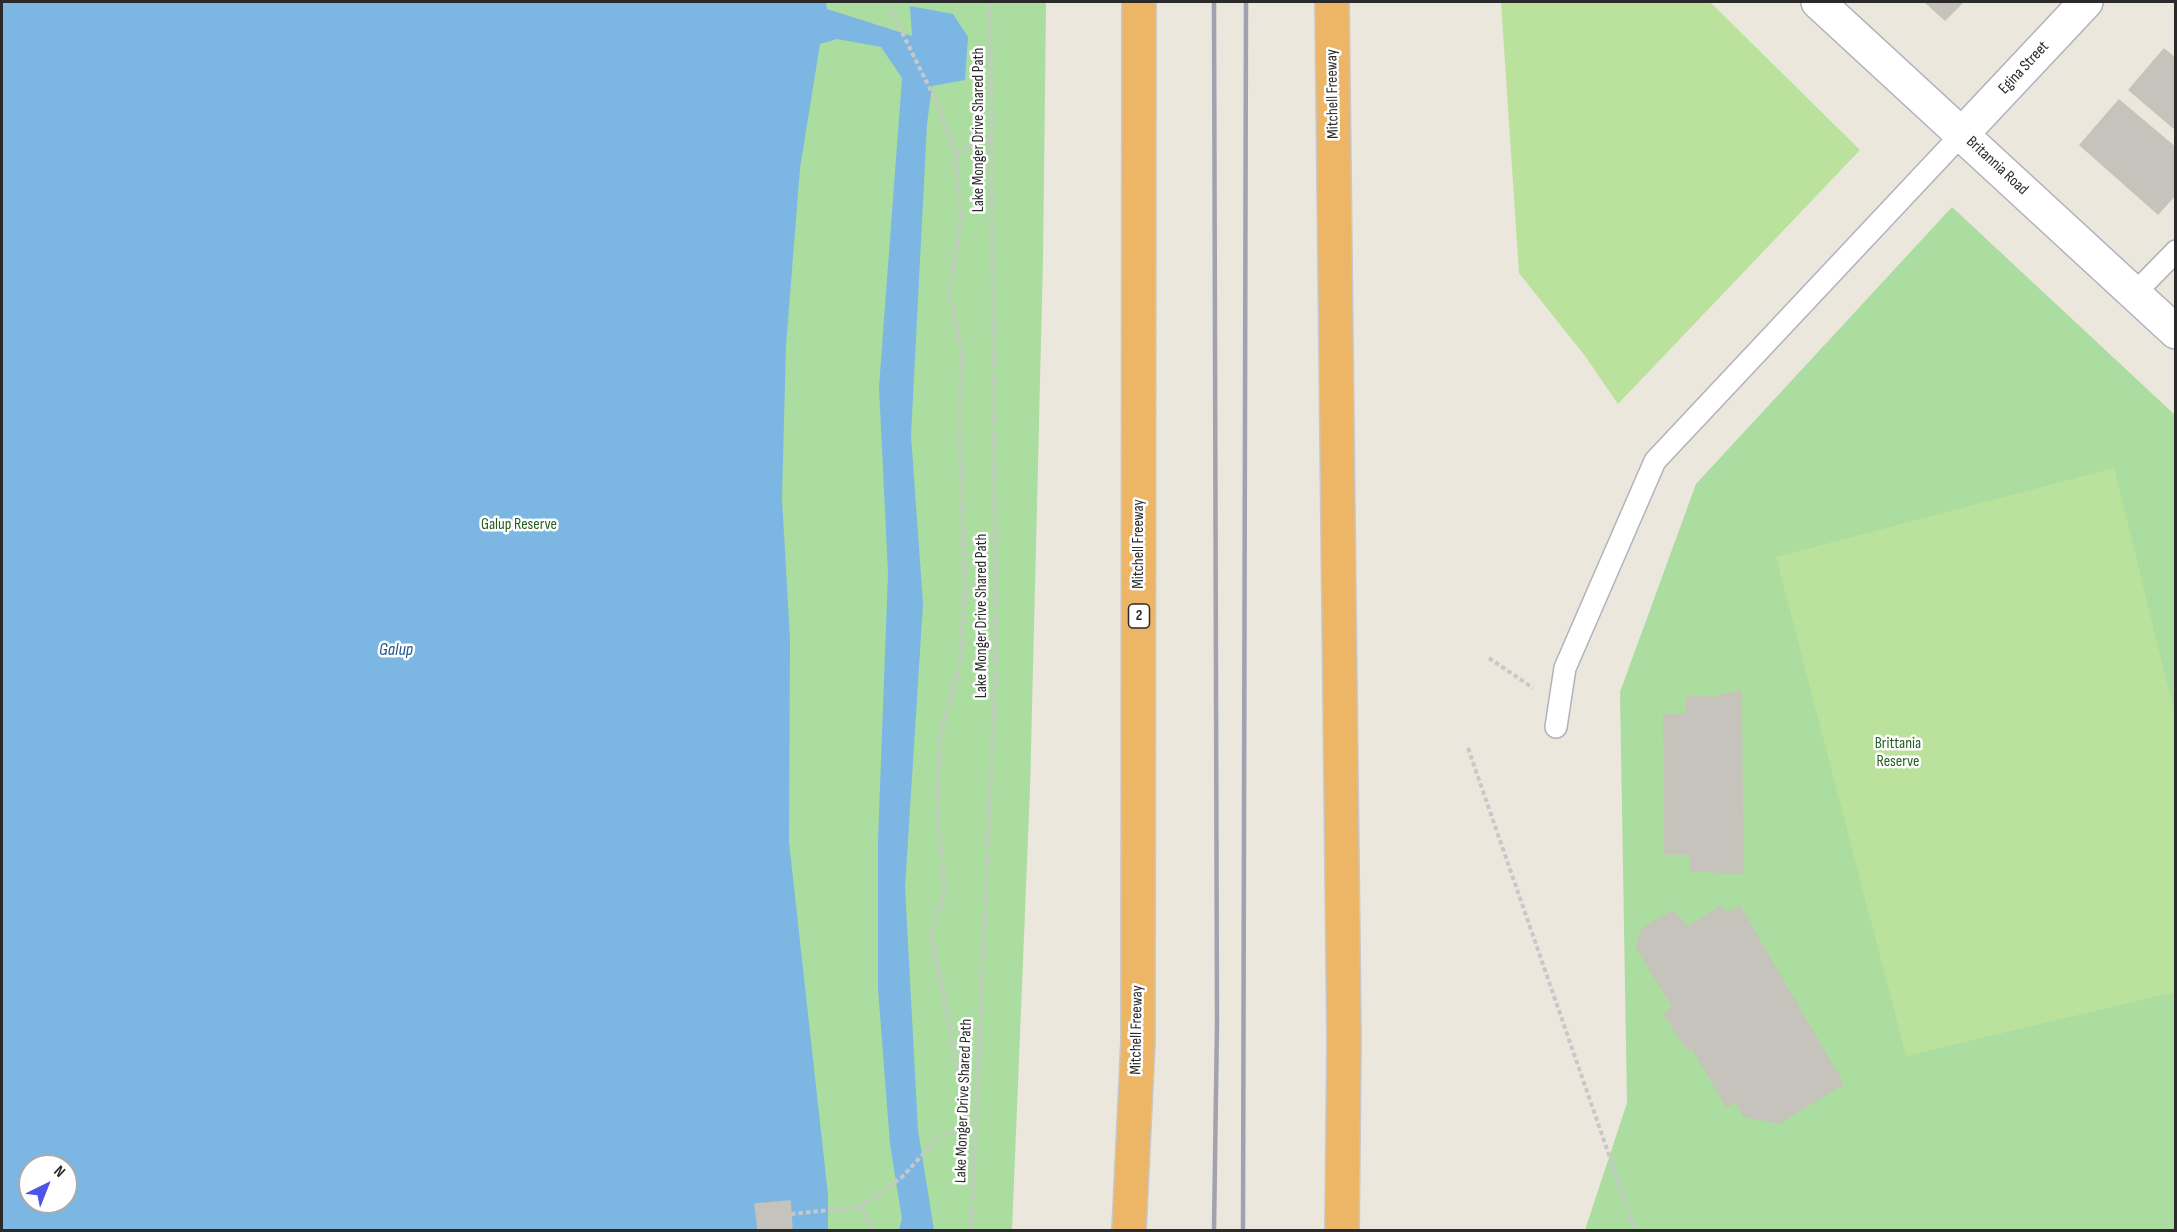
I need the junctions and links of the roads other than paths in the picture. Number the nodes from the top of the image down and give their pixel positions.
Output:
1 (1139, 2) edge
2 (1332, 2) edge
3 (1818, 2) edge
4 (2086, 2) edge
5 (1962, 134) junction
6 (2175, 251) edge
7 (2134, 294) junction
8 (2175, 332) edge
9 (1558, 716) road end
10 (1129, 1230) edge
11 (1342, 1230) edge

1 - 10 highway, Mitchell Freeway / 2
2 - 11 highway, Mitchell Freeway
3 - 5 street, Britannia Road
4 - 5 street, Egina Street
5 - 7 street, Britannia Road
5 - 9 lane
6 - 7 lane
7 - 8 street, Britannia Road

